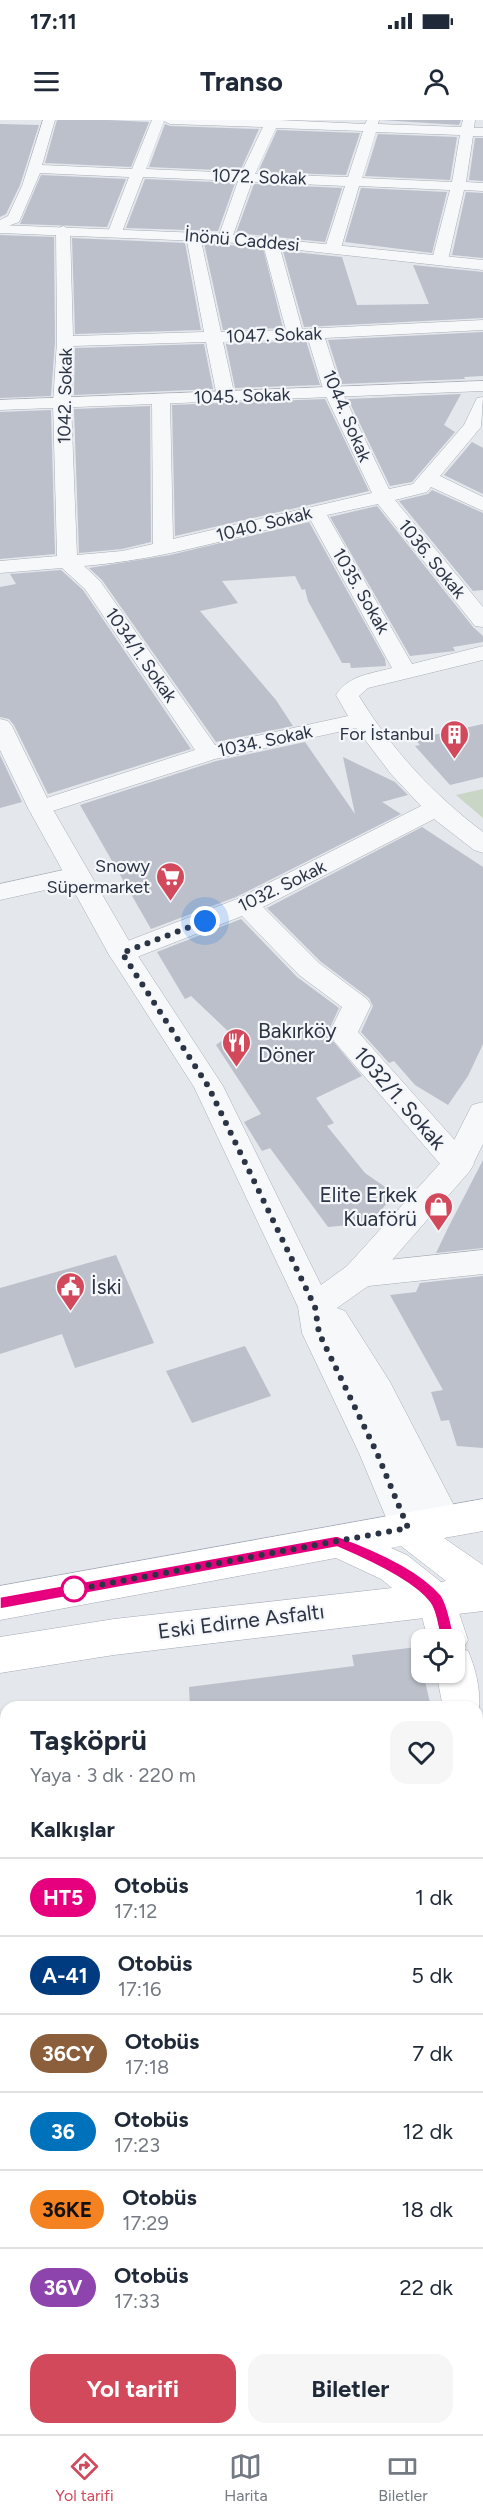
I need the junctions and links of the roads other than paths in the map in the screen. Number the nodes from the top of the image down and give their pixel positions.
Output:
1 (49, 120) edge
2 (158, 120) edge
3 (170, 120) edge
4 (272, 122) edge
5 (372, 124) edge
6 (474, 128) edge
7 (34, 169) junction
8 (137, 172) junction
9 (247, 176) junction
10 (354, 181) junction
11 (458, 186) junction
12 (483, 187) edge
13 (0, 227) edge
14 (63, 230) junction
15 (115, 232) junction
16 (192, 236) junction
17 (225, 238) junction
18 (273, 242) junction
19 (333, 248) junction
20 (441, 260) junction
21 (483, 265) edge
22 (478, 325) edge
23 (315, 333) junction
24 (294, 334) junction
25 (211, 337) junction
26 (65, 341) junction
27 (483, 342) edge
28 (483, 386) edge
29 (333, 392) junction
30 (226, 397) junction
31 (161, 400) junction
32 (483, 402) edge
33 (62, 403) junction
34 (0, 405) edge
35 (478, 430) edge
36 (429, 478) junction
37 (383, 497) junction
38 (483, 505) edge
39 (315, 511) junction
40 (163, 549) junction
41 (67, 562) junction
42 (0, 567) edge
43 (483, 621) edge
44 (483, 653) edge
45 (405, 671) junction
46 (362, 720) junction
47 (4, 741) edge
48 (209, 753) junction
49 (40, 808) junction
50 (436, 808) junction
51 (483, 845) edge
52 (77, 875) junction
53 (0, 892) edge
54 (246, 905) junction
55 (122, 953) junction
56 (482, 1117) edge
57 (458, 1164) junction
58 (483, 1262) edge
59 (359, 1275) junction
60 (315, 1307) junction
61 (483, 1515) edge
62 (425, 1525) junction
63 (337, 1541) junction
64 (483, 1586) edge
65 (483, 1594) edge
66 (437, 1601) junction
67 (0, 1603) edge
68 (445, 1629) edge
69 (0, 1655) edge
70 (458, 1683) edge
71 (462, 1701) edge

1 - 7 street
2 - 8 street
3 - 4 street
4 - 5 street
4 - 9 street
5 - 6 street
5 - 10 street
6 - 11 street
7 - 8 street, 1072. Sokak
7 - 13 street
8 - 9 street, 1072. Sokak
8 - 15 street
9 - 10 street, 1072. Sokak
9 - 17 street
10 - 11 street, 1072. Sokak
10 - 19 street
11 - 12 street, 1072. Sokak
11 - 20 street
13 - 14 street, İnönü Caddesi
14 - 15 street, İnönü Caddesi
14 - 26 street, 1042. Sokak
15 - 16 street, İnönü Caddesi
16 - 17 street, İnönü Caddesi
16 - 25 street
17 - 18 street, İnönü Caddesi
18 - 19 street, İnönü Caddesi
18 - 24 street
19 - 20 street, İnönü Caddesi
20 - 21 street, İnönü Caddesi
22 - 23 street, 1047. Sokak
22 - 27 street
23 - 24 street, 1047. Sokak
23 - 29 street, 1044. Sokak
24 - 25 street, 1047. Sokak
25 - 26 street, 1047. Sokak
25 - 30 street
26 - 33 street, 1042. Sokak
28 - 29 street, 1045. Sokak
29 - 30 street, 1045. Sokak
29 - 37 street, 1044. Sokak
30 - 31 street, 1045. Sokak
31 - 33 street, 1045. Sokak
31 - 40 street
32 - 35 street, 1040. Sokak
33 - 34 street, 1045. Sokak
33 - 41 street, 1042. Sokak
35 - 36 street, 1040. Sokak
36 - 37 street, 1040. Sokak
36 - 38 street
37 - 39 street, 1040. Sokak
37 - 43 street, 1036. Sokak
39 - 40 street, 1040. Sokak
39 - 45 street, 1035. Sokak
40 - 41 street, 1040. Sokak
41 - 42 street, 1040. Sokak
41 - 48 street, 1034/1. Sokak
44 - 45 street
45 - 46 street
46 - 48 street, 1034. Sokak
46 - 50 street
47 - 49 street
48 - 49 street, 1034. Sokak
49 - 52 street
50 - 51 street
50 - 54 street, 1032. Sokak
52 - 53 street
52 - 55 street
54 - 55 street, 1032. Sokak
54 - 57 street, 1032/1. Sokak
55 - 60 street
56 - 57 street
57 - 59 street
58 - 59 street
59 - 60 street
60 - 62 street
61 - 62 main road
62 - 63 main road
62 - 64 main road
63 - 66 main road
63 - 67 main road
65 - 66 main road, Eski Edirne Asfaltı
66 - 68 main road
66 - 69 main road, Eski Edirne Asfaltı
70 - 71 main road

